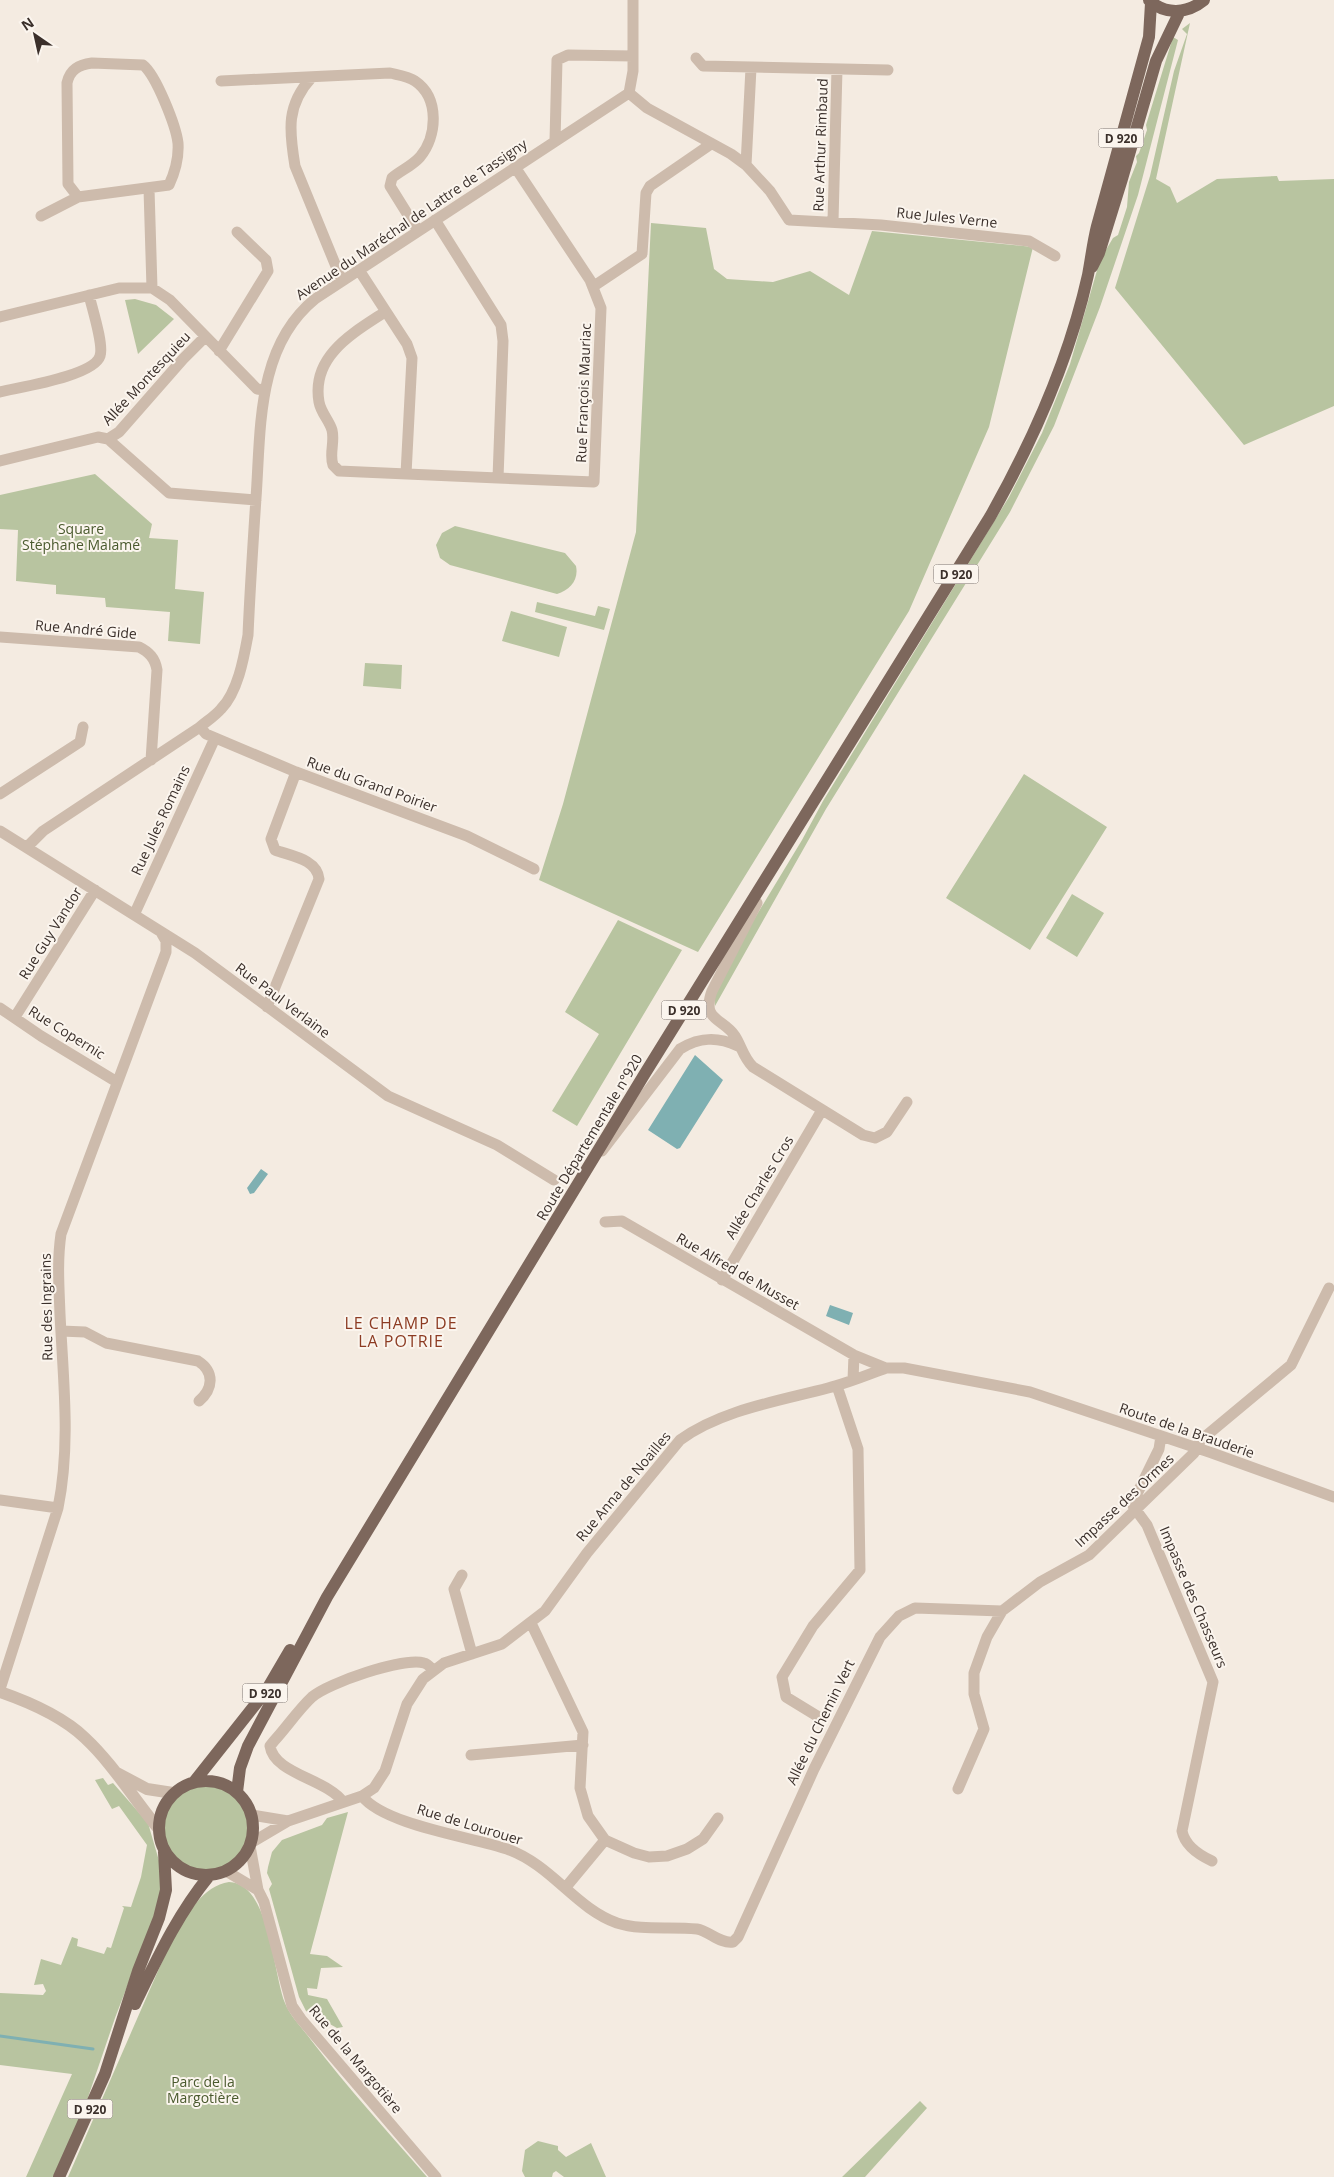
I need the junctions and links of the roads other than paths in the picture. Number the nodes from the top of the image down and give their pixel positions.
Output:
1 (633, 0) edge
2 (1204, 0) edge
3 (1150, 1) edge
4 (1180, 11) junction
5 (633, 56) junction
6 (696, 58) dead end
7 (751, 68) junction
8 (837, 69) junction
9 (888, 70) dead end
10 (312, 77) junction
11 (221, 81) dead end
12 (628, 93) junction
13 (555, 141) junction
14 (711, 144) junction
15 (746, 166) junction
16 (515, 167) junction
17 (150, 189) junction
18 (78, 197) junction
19 (42, 216) dead end
20 (435, 220) junction
21 (832, 221) junction
22 (418, 231) junction
23 (237, 232) dead end
24 (1055, 256) dead end
25 (359, 270) junction
26 (1088, 274) junction
27 (342, 281) junction
28 (594, 286) junction
29 (152, 288) junction
30 (89, 295) junction
31 (385, 312) junction
32 (0, 317) edge
33 (205, 337) junction
34 (219, 351) junction
35 (264, 390) junction
36 (0, 392) edge
37 (108, 439) junction
38 (0, 461) edge
39 (406, 474) junction
40 (498, 478) junction
41 (256, 500) junction
42 (0, 637) edge
43 (83, 727) dead end
44 (200, 727) junction
45 (216, 738) junction
46 (151, 760) junction
47 (296, 772) junction
48 (0, 794) edge
49 (0, 831) edge
50 (27, 847) junction
51 (782, 854) junction
52 (534, 869) dead end
53 (94, 890) junction
54 (134, 915) junction
55 (162, 934) junction
56 (267, 1007) junction
57 (0, 1008) edge
58 (15, 1017) junction
59 (738, 1046) junction
60 (117, 1082) junction
61 (907, 1102) dead end
62 (822, 1110) junction
63 (588, 1167) junction
64 (554, 1180) dead end
65 (606, 1222) dead end
66 (722, 1280) junction
67 (1329, 1288) dead end
68 (61, 1331) junction
69 (854, 1355) junction
70 (886, 1368) junction
71 (853, 1380) junction
72 (837, 1386) junction
73 (1030, 1392) joint
74 (199, 1401) dead end
75 (1161, 1436) junction
76 (1196, 1448) junction
77 (1152, 1464) junction
78 (1172, 1475) junction
79 (1333, 1495) edge
80 (0, 1500) edge
81 (58, 1508) junction
82 (1137, 1510) junction
83 (462, 1575) dead end
84 (327, 1597) junction
85 (1002, 1611) junction
86 (532, 1623) junction
87 (472, 1654) junction
88 (433, 1670) junction
89 (0, 1690) edge
90 (822, 1719) dead end
91 (583, 1745) junction
92 (471, 1755) dead end
93 (116, 1772) junction
94 (194, 1782) junction
95 (958, 1789) dead end
96 (237, 1792) junction
97 (173, 1793) junction
98 (362, 1796) junction
99 (342, 1802) junction
100 (252, 1815) junction
101 (718, 1818) dead end
102 (288, 1821) junction
103 (158, 1828) junction
104 (605, 1840) junction
105 (251, 1844) junction
106 (164, 1852) junction
107 (1212, 1861) dead end
108 (226, 1871) junction
109 (209, 1876) junction
110 (566, 1887) junction
111 (258, 1890) junction
112 (733, 1942) joint
113 (117, 2040) junction
114 (59, 2177) edge
115 (436, 2177) edge

1 - 5 street
2 - 4 main road
3 - 4 main road
3 - 26 main road, D 920
4 - 26 main road, D 920
5 - 12 street
5 - 13 street
6 - 7 street, Rue Arthur Rimbaud
7 - 8 street, Rue Arthur Rimbaud
7 - 15 street
8 - 9 street, Rue Arthur Rimbaud
8 - 21 street, Rue Arthur Rimbaud
10 - 11 street
10 - 22 street
10 - 27 street
12 - 13 street, Avenue du Maréchal de Lattre de Tassigny
12 - 14 street
13 - 16 street, Avenue du Maréchal de Lattre de Tassigny
14 - 15 street
14 - 28 street
15 - 21 street, Rue Jules Verne
16 - 20 street, Avenue du Maréchal de Lattre de Tassigny
16 - 28 street, Rue François Mauriac
17 - 18 street
17 - 18 street
17 - 29 street
18 - 19 street
20 - 22 street, Avenue du Maréchal de Lattre de Tassigny
20 - 40 street
21 - 24 street, Rue Jules Verne
22 - 25 street, Avenue du Maréchal de Lattre de Tassigny
23 - 34 street
25 - 27 street, Avenue du Maréchal de Lattre de Tassigny
25 - 31 street
26 - 51 main road, D 920
27 - 35 street, Avenue du Maréchal de Lattre de Tassigny
28 - 40 street, Rue François Mauriac
29 - 30 street
29 - 33 street
30 - 32 street
30 - 36 street
31 - 39 street
31 - 39 street
33 - 34 street
33 - 37 street, Allée Montesquieu
34 - 35 street
35 - 41 street, Avenue du Maréchal de Lattre de Tassigny
37 - 38 street
37 - 41 street
39 - 40 street
41 - 44 street, Avenue du Maréchal de Lattre de Tassigny
42 - 46 street, Rue André Gide
43 - 48 street
44 - 45 street, Rue du Grand Poirier
44 - 46 street, Avenue du Maréchal de Lattre de Tassigny
45 - 47 street, Rue du Grand Poirier
45 - 54 street, Rue Jules Romains
46 - 50 street, Avenue du Maréchal de Lattre de Tassigny
47 - 52 street, Rue du Grand Poirier
47 - 56 street
49 - 50 street, Rue Paul Verlaine
50 - 53 street, Rue Paul Verlaine
51 - 59 street
51 - 63 main road, Route Départementale n°920 / D 920
53 - 54 street, Rue Paul Verlaine
53 - 58 street, Rue Guy Vandor
54 - 55 street, Rue Paul Verlaine
55 - 56 street, Rue Paul Verlaine
55 - 60 street, Rue des Ingrains
56 - 64 street, Rue Paul Verlaine
57 - 58 street, Rue Copernic
58 - 60 street, Rue Copernic
59 - 62 street
59 - 63 street
60 - 68 street, Rue des Ingrains
61 - 62 street
62 - 66 street, Allée Charles Cros
63 - 84 main road, Route Départementale n°920 / D 920
65 - 66 street, Rue Alfred de Musset
66 - 69 street, Rue Alfred de Musset
67 - 76 street, Impasse des Ormes
68 - 74 street
68 - 81 street, Rue des Ingrains
69 - 70 street, Rue Alfred de Musset
69 - 71 street
70 - 71 street, Rue Anna de Noailles
70 - 73 street, Rue Alfred de Musset
71 - 72 street, Rue Anna de Noailles
72 - 86 street, Rue Anna de Noailles
72 - 90 street
73 - 75 street, Route de la Brauderie
75 - 76 street, Route de la Brauderie
75 - 77 street
76 - 78 street, Impasse des Ormes
76 - 79 street, Route de la Brauderie
77 - 78 street
77 - 82 street
78 - 82 street, Impasse des Ormes
80 - 81 street
81 - 89 street, Rue des Ingrains
82 - 85 street, Impasse des Ormes
82 - 107 street, Impasse des Chasseurs
83 - 87 street
84 - 94 main road, D 920
84 - 96 main road, D 920
85 - 95 street, Impasse des Ormes
85 - 112 street, Allée du Chemin Vert
86 - 87 street, Rue Anna de Noailles
86 - 91 street
87 - 88 street, Rue Anna de Noailles
88 - 98 street
88 - 99 street
89 - 93 street
91 - 92 street
91 - 104 street
93 - 97 street
93 - 103 street
94 - 96 main road
94 - 97 main road
96 - 100 main road
97 - 103 main road
98 - 99 street
98 - 110 street, Rue de Lourouer
99 - 102 street
100 - 102 street
100 - 105 main road
101 - 104 street
102 - 105 street
103 - 106 main road
104 - 110 street
105 - 108 main road
105 - 111 street, Rue de la Margotière
106 - 109 main road
106 - 113 main road, D 920
108 - 109 main road
108 - 111 street
109 - 113 main road, D 920
110 - 112 street, Rue de Lourouer
111 - 115 street, Rue de la Margotière
113 - 114 main road, D 920

